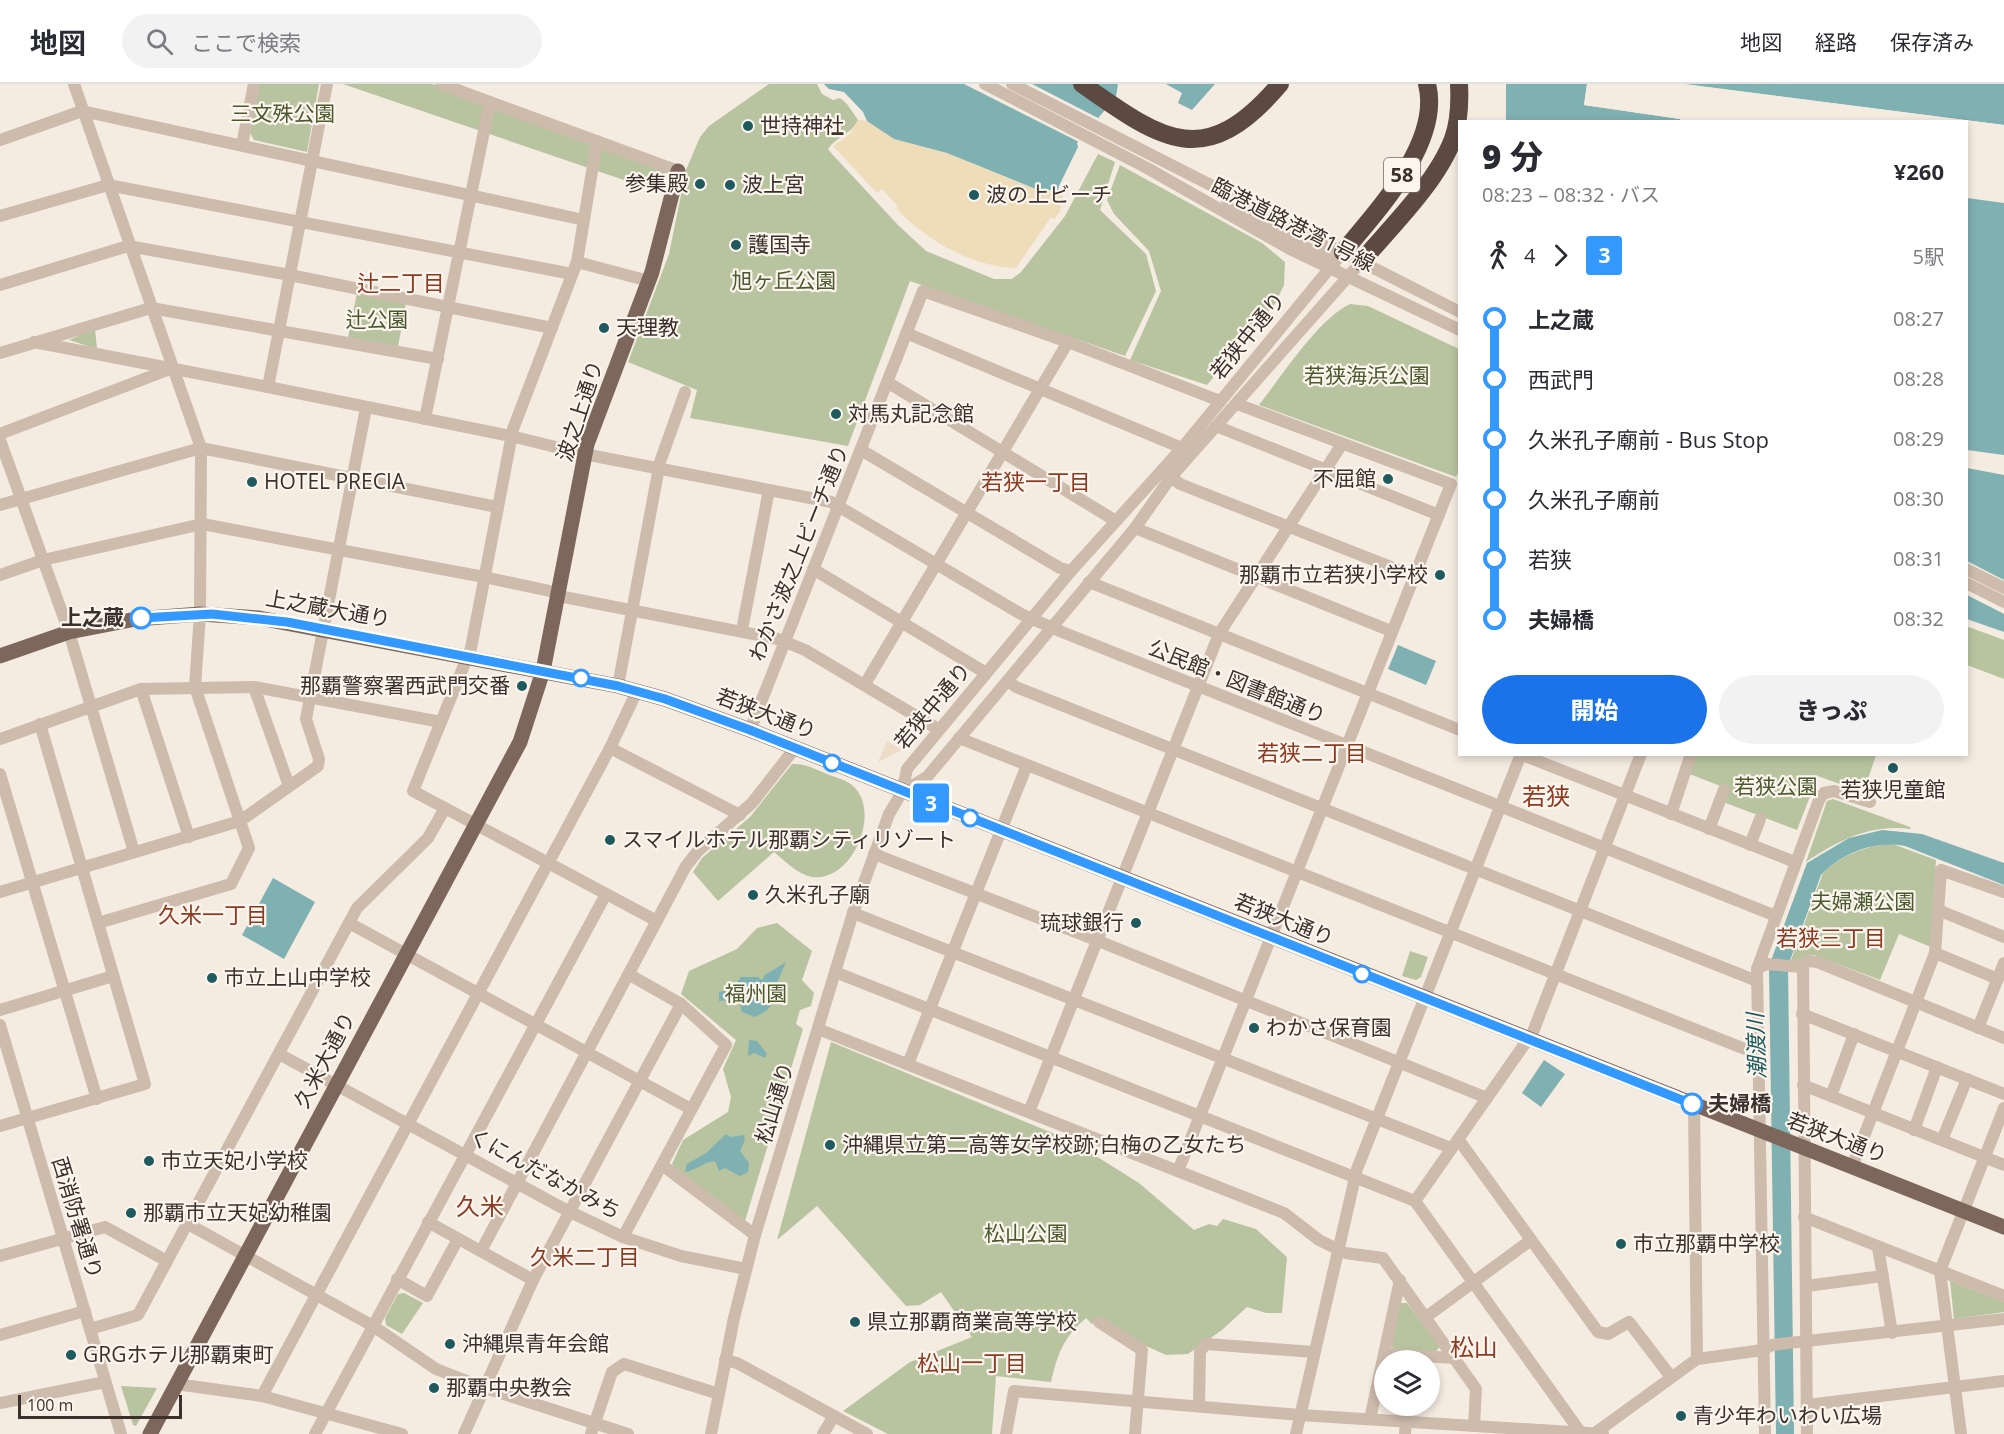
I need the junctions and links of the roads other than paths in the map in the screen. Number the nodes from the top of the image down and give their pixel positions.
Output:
1 (74, 84) edge
2 (254, 84) edge
3 (327, 84) edge
4 (441, 84) edge
5 (985, 84) edge
6 (1012, 84) edge
7 (1082, 84) edge
8 (1280, 84) edge
9 (1427, 84) edge
10 (1459, 84) edge
11 (490, 102) junction
12 (82, 111) junction
13 (0, 140) edge
14 (597, 141) junction
15 (242, 145) junction
16 (312, 162) junction
17 (678, 171) joint
18 (108, 185) junction
19 (469, 197) junction
20 (0, 216) edge
21 (584, 219) junction
22 (301, 222) junction
23 (128, 246) junction
24 (459, 254) junction
25 (1336, 260) junction
26 (1361, 262) junction
27 (574, 268) junction
28 (290, 275) junction
29 (1348, 276) junction
30 (649, 281) junction
31 (0, 285) edge
32 (450, 306) junction
33 (151, 308) junction
34 (1458, 311) edge
35 (552, 328) junction
36 (280, 329) junction
37 (1458, 329) edge
38 (906, 333) junction
39 (34, 342) junction
40 (1068, 342) junction
41 (0, 353) edge
42 (438, 359) junction
43 (172, 368) junction
44 (887, 382) junction
45 (268, 387) junction
46 (1041, 388) junction
47 (685, 392) dead end
48 (1220, 401) junction
49 (1237, 404) junction
50 (366, 408) junction
51 (425, 419) junction
52 (1216, 426) junction
53 (0, 434) edge
54 (512, 436) junction
55 (0, 440) edge
56 (1342, 444) junction
57 (201, 448) junction
58 (1182, 448) junction
59 (861, 450) junction
60 (1003, 451) junction
61 (584, 454) junction
62 (659, 467) junction
63 (1324, 471) junction
64 (1167, 474) junction
65 (352, 478) junction
66 (769, 490) junction
67 (21, 498) junction
68 (0, 505) edge
69 (838, 506) junction
70 (497, 507) junction
71 (966, 513) junction
72 (1439, 515) junction
73 (1116, 520) junction
74 (202, 524) junction
75 (1288, 526) junction
76 (1135, 528) junction
77 (340, 548) junction
78 (43, 560) junction
79 (936, 564) junction
80 (813, 569) junction
81 (1968, 570) edge
82 (1071, 571) junction
83 (0, 575) edge
84 (1414, 576) junction
85 (484, 577) junction
86 (1256, 577) junction
87 (1089, 582) junction
88 (1968, 584) edge
89 (2004, 588) edge
90 (558, 594) junction
91 (2004, 602) edge
92 (632, 610) junction
93 (200, 614) junction
94 (1031, 619) junction
95 (902, 620) junction
96 (1052, 628) junction
97 (324, 629) junction
98 (742, 630) junction
99 (1391, 631) junction
100 (69, 632) junction
101 (1219, 634) junction
102 (785, 642) junction
103 (0, 656) edge
104 (468, 656) junction
105 (543, 671) junction
106 (986, 673) junction
107 (1008, 681) junction
108 (865, 684) junction
109 (618, 686) junction
110 (195, 687) junction
111 (254, 687) junction
112 (1197, 687) junction
113 (141, 689) junction
114 (637, 691) junction
115 (1367, 693) junction
116 (310, 698) junction
117 (91, 706) junction
118 (441, 722) junction
119 (40, 724) junction
120 (938, 729) junction
121 (1458, 729) edge
122 (750, 730) junction
123 (959, 738) junction
124 (0, 739) edge
125 (1345, 747) junction
126 (610, 748) junction
127 (795, 748) junction
128 (1173, 748) junction
129 (1520, 756) edge
130 (1523, 756) edge
131 (1640, 756) edge
132 (1690, 756) edge
133 (1027, 765) junction
134 (0, 774) edge
135 (289, 786) junction
136 (1724, 790) dead end
137 (902, 792) junction
138 (1624, 795) junction
139 (1870, 802) dead end
140 (1322, 807) junction
141 (445, 808) junction
142 (1499, 808) junction
143 (1147, 813) junction
144 (1671, 814) junction
145 (740, 815) junction
146 (1760, 819) dead end
147 (240, 821) junction
148 (476, 824) junction
149 (1709, 829) junction
150 (1001, 831) junction
151 (189, 837) junction
152 (1750, 845) junction
153 (1606, 849) junction
154 (134, 852) junction
155 (874, 854) junction
156 (1795, 862) junction
157 (547, 864) junction
158 (82, 867) junction
159 (1476, 868) junction
160 (1296, 870) junction
161 (1121, 879) junction
162 (33, 882) junction
163 (0, 892) edge
164 (2004, 892) edge
165 (978, 893) junction
166 (606, 894) junction
167 (1580, 909) junction
168 (1938, 910) junction
169 (853, 913) junction
170 (1776, 916) junction
171 (657, 921) junction
172 (98, 923) junction
173 (349, 923) junction
174 (1449, 933) junction
175 (1269, 937) junction
176 (2004, 937) edge
177 (1096, 940) junction
178 (954, 951) junction
179 (1935, 953) junction
180 (405, 954) junction
181 (2004, 963) edge
182 (1796, 966) junction
183 (1761, 971) junction
184 (835, 972) junction
185 (630, 975) junction
186 (1556, 975) junction
187 (113, 976) junction
188 (1998, 979) junction
189 (65, 991) junction
190 (477, 993) junction
191 (1073, 999) junction
192 (1245, 999) junction
193 (1424, 999) junction
194 (1916, 1003) junction
195 (681, 1004) junction
196 (931, 1009) junction
197 (0, 1010) edge
198 (1802, 1014) junction
199 (0, 1025) edge
200 (536, 1025) junction
201 (1978, 1028) junction
202 (818, 1029) junction
203 (1854, 1034) junction
204 (2004, 1038) edge
205 (1528, 1039) junction
206 (1897, 1051) junction
207 (588, 1053) junction
208 (279, 1054) junction
209 (4, 1055) edge
210 (1760, 1055) junction
211 (1050, 1057) junction
212 (1222, 1058) junction
213 (1399, 1061) junction
214 (908, 1064) junction
215 (1937, 1067) junction
216 (1967, 1079) junction
217 (640, 1081) junction
218 (336, 1085) junction
219 (1803, 1085) junction
220 (2004, 1094) edge
221 (1831, 1096) junction
222 (1487, 1098) junction
223 (97, 1099) junction
224 (1694, 1105) junction
225 (2004, 1108) edge
226 (691, 1109) junction
227 (1029, 1112) junction
228 (1873, 1113) junction
229 (1198, 1116) junction
230 (1376, 1118) junction
231 (28, 1119) junction
232 (408, 1123) junction
233 (0, 1126) edge
234 (1914, 1130) junction
235 (1765, 1133) junction
236 (1942, 1140) junction
237 (1455, 1144) junction
238 (1799, 1145) junction
239 (466, 1154) junction
240 (1985, 1157) junction
241 (662, 1165) junction
242 (2004, 1165) edge
243 (1852, 1167) junction
244 (1178, 1171) junction
245 (1354, 1178) junction
246 (517, 1183) junction
247 (1415, 1202) junction
248 (568, 1211) junction
249 (1963, 1211) junction
250 (1804, 1217) junction
251 (428, 1222) junction
252 (188, 1224) junction
253 (2004, 1227) edge
254 (755, 1235) junction
255 (623, 1238) junction
256 (63, 1239) junction
257 (458, 1239) junction
258 (1531, 1240) junction
259 (1878, 1247) junction
260 (1337, 1249) junction
261 (481, 1251) junction
262 (0, 1256) edge
263 (244, 1256) junction
264 (167, 1261) junction
265 (746, 1269) junction
266 (1940, 1270) junction
267 (1883, 1276) junction
268 (397, 1280) junction
269 (533, 1280) junction
270 (1400, 1280) junction
271 (1474, 1281) junction
272 (1806, 1286) junction
273 (316, 1294) junction
274 (2004, 1296) edge
275 (85, 1311) junction
276 (1426, 1317) junction
277 (2004, 1320) edge
278 (1099, 1322) dead end
279 (373, 1326) junction
280 (1947, 1327) junction
281 (90, 1329) junction
282 (1892, 1334) junction
283 (0, 1335) edge
284 (1801, 1344) junction
285 (1768, 1348) junction
286 (1384, 1350) edge
287 (1314, 1352) junction
288 (1440, 1357) edge
289 (1455, 1358) junction
290 (1697, 1359) junction
291 (725, 1360) junction
292 (1671, 1377) junction
293 (2004, 1381) edge
294 (105, 1382) junction
295 (176, 1384) junction
296 (1955, 1387) junction
297 (485, 1388) junction
298 (719, 1394) junction
299 (262, 1396) junction
300 (1374, 1399) edge
301 (1138, 1400) junction
302 (0, 1403) edge
303 (1807, 1405) junction
304 (1199, 1406) junction
305 (326, 1413) junction
306 (1300, 1415) junction
307 (834, 1416) junction
308 (1370, 1419) junction
309 (1474, 1426) junction
310 (1405, 1428) edge
311 (593, 1429) edge
312 (118, 1430) edge
313 (1527, 1431) edge
314 (1581, 1432) junction
315 (1595, 1433) edge
316 (150, 1434) edge
317 (315, 1434) edge
318 (402, 1434) edge
319 (464, 1434) edge
320 (628, 1434) edge
321 (711, 1434) edge
322 (823, 1434) edge
323 (867, 1434) edge
324 (1006, 1434) edge
325 (1135, 1434) edge
326 (1296, 1434) edge
327 (1603, 1434) edge
328 (1764, 1434) edge
329 (1807, 1434) edge
330 (1961, 1434) edge

1 - 12 street
2 - 15 street
3 - 16 street
4 - 11 street
5 - 25 street, 臨港道路港湾1号線
6 - 25 street, 臨港道路港湾1号線
7 - 8 highway
9 - 25 highway, 58
10 - 26 highway, 58
11 - 14 street
11 - 19 street
12 - 13 street
12 - 15 street
12 - 18 street
14 - 17 street
14 - 21 street
15 - 16 street
16 - 19 street
16 - 22 street
17 - 30 main road, 波之上通り
18 - 20 street
18 - 22 street
18 - 23 street
19 - 21 street
19 - 24 street
21 - 27 street
22 - 24 street
22 - 28 street
23 - 28 street
23 - 31 street
23 - 33 street
24 - 27 street
24 - 32 street
25 - 26 street, 臨港道路港湾1号線
25 - 29 street
25 - 48 street, 若狭中通り
26 - 29 street, 若狭中通り
26 - 34 street, 臨港道路港湾1号線
27 - 30 street
27 - 35 street
28 - 32 street
28 - 36 street
29 - 37 street, 臨港道路港湾1号線
29 - 49 street, 若狭中通り
30 - 61 main road, 波之上通り
32 - 35 street
32 - 42 street
33 - 36 street
33 - 39 street
33 - 43 street
35 - 54 street
36 - 42 street
36 - 45 street
38 - 40 street, わかさ波之上ビーチ通り
38 - 44 street, わかさ波之上ビーチ通り
38 - 46 street
39 - 41 street
39 - 43 street, 公民館・図書館通り
40 - 46 street
40 - 48 street
42 - 51 street
43 - 45 street, 公民館・図書館通り
43 - 53 street
43 - 57 street
44 - 59 street, わかさ波之上ビーチ通り
44 - 60 street
45 - 50 street, 公民館・図書館通り
46 - 58 street
46 - 60 street
47 - 62 street
48 - 58 street, 若狭中通り
49 - 52 street, 若狭中通り
49 - 56 street
50 - 51 street, 公民館・図書館通り
50 - 65 street
51 - 54 street, 公民館・図書館通り
52 - 63 street
52 - 64 street, 若狭中通り
54 - 61 street, 公民館・図書館通り
54 - 70 street
55 - 67 street
56 - 63 street
56 - 72 street
57 - 65 street
57 - 67 street
57 - 74 street
58 - 64 street, 若狭中通り
59 - 69 street, わかさ波之上ビーチ通り
59 - 71 street
60 - 71 street
60 - 73 street
61 - 62 street, 公民館・図書館通り
61 - 90 main road, 波之上通り
62 - 66 street, 公民館・図書館通り
62 - 92 street
63 - 72 street
63 - 75 street
64 - 73 street, 若狭中通り
64 - 75 street
64 - 76 street, 若狭中通り
65 - 70 street
65 - 77 street
66 - 69 street, 公民館・図書館通り
66 - 98 street
67 - 68 street
67 - 78 street
69 - 79 street, 公民館・図書館通り
69 - 80 street, わかさ波之上ビーチ通り
70 - 85 street
71 - 79 street
71 - 82 street
72 - 84 street
73 - 82 street, 若狭中通り
74 - 77 street
74 - 78 street
74 - 93 street
75 - 84 street
75 - 86 street
76 - 86 street
76 - 87 street, 若狭中通り
77 - 85 street
77 - 97 street
78 - 83 street
78 - 100 street
79 - 94 street, 公民館・図書館通り
79 - 95 street
80 - 95 street
80 - 102 street, わかさ波之上ビーチ通り
81 - 89 street
82 - 94 street, 若狭中通り
84 - 99 street
85 - 90 street
85 - 104 street
86 - 99 street
86 - 101 street
87 - 96 street, 若狭中通り
87 - 101 street
88 - 91 street
90 - 92 street
90 - 105 main road, 波之上通り
92 - 98 street
92 - 109 street
93 - 97 main road, 上之蔵大通り
93 - 100 main road, 上之蔵大通り
93 - 110 street
94 - 96 street, 公民館・図書館通り
94 - 106 street, 若狭中通り
95 - 106 street
95 - 108 street
96 - 107 street, 若狭中通り
96 - 112 street, 公民館・図書館通り
97 - 104 main road, 上之蔵大通り
97 - 116 street
98 - 102 street
99 - 115 street
100 - 103 main road, 上之蔵大通り
100 - 117 street
101 - 112 street
101 - 115 street
102 - 108 street
102 - 122 street, わかさ波之上ビーチ通り
104 - 105 main road, 上之蔵大通り
104 - 118 street
105 - 109 main road, 若狭大通り
105 - 148 main road, 久米大通り
106 - 120 street, 若狭中通り
107 - 123 street, 若狭中通り
107 - 128 street
108 - 120 street
109 - 114 main road, 若狭大通り
110 - 111 street
110 - 113 street
110 - 147 street
111 - 116 street
111 - 135 street
112 - 125 street, 公民館・図書館通り
112 - 128 street
113 - 117 street
113 - 151 street
114 - 122 main road, 若狭大通り
114 - 126 street
115 - 121 street
115 - 125 street
116 - 118 street
116 - 135 street
117 - 119 street
117 - 154 street
118 - 141 street
119 - 124 street
119 - 158 street
120 - 137 street, 若狭中通り
122 - 127 main road, 若狭大通り
123 - 133 street
123 - 137 street, 若狭中通り
125 - 140 street
125 - 142 street, 公民館・図書館通り
126 - 145 street
126 - 157 street
127 - 137 main road, 若狭大通り
127 - 145 street
128 - 140 street
128 - 143 street
129 - 142 street
130 - 138 street
131 - 138 street
132 - 144 street
133 - 143 street
133 - 150 street
134 - 162 street
135 - 147 street
136 - 149 street
137 - 150 main road, 若狭大通り
137 - 155 street, 松山通り
138 - 144 street
138 - 153 street
139 - 156 street
140 - 159 street
140 - 160 street
141 - 148 street
141 - 173 street
142 - 153 street, 公民館・図書館通り
142 - 159 street
143 - 160 street
143 - 161 street
144 - 149 street
145 - 171 street
146 - 152 street
147 - 151 street
147 - 172 street
148 - 157 street
148 - 180 main road, 久米大通り
149 - 152 street
150 - 161 main road, 若狭大通り
150 - 165 street
151 - 154 street
152 - 156 street
153 - 167 street
153 - 170 street, 公民館・図書館通り
154 - 158 street
155 - 165 street
155 - 169 street, 松山通り
156 - 170 street
157 - 166 street
157 - 190 street
158 - 162 street
158 - 172 street
159 - 167 street
159 - 174 street
160 - 174 street
160 - 175 street
161 - 175 main road, 若狭大通り
161 - 177 street
162 - 163 street
162 - 189 street
164 - 168 street
165 - 177 street
165 - 178 street
166 - 171 street
166 - 200 street
167 - 183 street
167 - 186 street
168 - 176 street
168 - 179 street
169 - 178 street
169 - 184 street, 松山通り
170 - 183 street
171 - 185 street
172 - 187 street
173 - 180 street
173 - 208 street
174 - 186 street
174 - 193 street
175 - 192 street
175 - 193 main road, 若狭大通り
177 - 191 street
177 - 192 street
178 - 191 street
178 - 196 street
179 - 188 street
179 - 194 street
180 - 190 street
180 - 218 main road, 久米大通り
181 - 188 street
182 - 183 street
182 - 194 street
182 - 198 street
183 - 210 street
184 - 196 street
184 - 202 street, 松山通り
185 - 195 street
185 - 207 street
186 - 205 street
186 - 210 street
187 - 189 street
187 - 223 street
188 - 201 street
189 - 197 street
189 - 223 street
190 - 200 street
190 - 232 street
191 - 211 street
191 - 212 street
192 - 212 street
192 - 213 street
193 - 205 main road, 若狭大通り
193 - 213 street
194 - 201 street
194 - 206 street
195 - 217 street
195 - 226 street
196 - 211 street
196 - 214 street
198 - 203 street
198 - 219 street
199 - 209 street, 西消防署通り
200 - 207 street
200 - 239 street
201 - 204 street
202 - 214 street
202 - 254 street, 松山通り
203 - 206 street
203 - 221 street
205 - 222 street
205 - 224 main road, 若狭大通り
206 - 215 street
206 - 228 street
207 - 217 street
207 - 246 street
208 - 218 street, くにんだなかみち
208 - 252 street
209 - 231 street, 西消防署通り
210 - 235 street
211 - 227 street
211 - 229 street
212 - 229 street
212 - 230 street
213 - 222 street
213 - 230 street
214 - 227 street
215 - 216 street
215 - 234 street
216 - 220 street
216 - 236 street
217 - 226 street
217 - 248 street
218 - 232 street, くにんだなかみち
218 - 263 main road, 久米大通り
219 - 221 street
219 - 238 street
221 - 228 street
222 - 237 street
223 - 231 street
224 - 235 main road, 若狭大通り
224 - 290 street
225 - 240 street
226 - 241 street
227 - 244 street
228 - 234 street
228 - 243 street
229 - 244 street
229 - 245 street
230 - 237 street
230 - 245 street
231 - 233 street
231 - 256 street, 西消防署通り
232 - 239 street, くにんだなかみち
232 - 273 street
234 - 236 street
235 - 238 main road, 若狭大通り
235 - 285 street
236 - 240 street
237 - 247 street
237 - 258 street
238 - 243 main road, 若狭大通り
238 - 250 street
239 - 246 street, くにんだなかみち
239 - 251 street
240 - 242 street
240 - 249 street
241 - 254 street
241 - 255 street
243 - 249 main road, 若狭大通り
244 - 260 street
245 - 247 street
245 - 260 street
246 - 248 street, くにんだなかみち
246 - 261 street
247 - 271 street
248 - 255 street, くにんだなかみち
248 - 269 street
249 - 253 main road, 若狭大通り
249 - 266 street
250 - 259 street
250 - 272 street
251 - 257 street
251 - 268 street
252 - 263 street
252 - 264 street
254 - 265 street, 松山通り
255 - 265 street, くにんだなかみち
256 - 262 street
256 - 264 street
256 - 275 street, 西消防署通り
257 - 261 street
257 - 268 street
258 - 271 street
258 - 292 street
259 - 266 street
259 - 267 street
260 - 270 street
260 - 287 street
261 - 269 street
263 - 273 street
263 - 295 main road, 久米大通り
264 - 281 street
265 - 291 street, 松山通り
266 - 274 street
266 - 280 street
267 - 272 street
267 - 282 street
268 - 279 street
269 - 297 street
270 - 276 street
270 - 286 street
271 - 276 street
271 - 314 street
272 - 284 street
273 - 279 street
273 - 299 street
275 - 281 street, 西消防署通り
275 - 283 street
276 - 289 street
277 - 280 street
278 - 301 street
279 - 297 street
279 - 305 street
280 - 282 street
280 - 296 street
281 - 294 street, 西消防署通り
282 - 284 street
284 - 285 street
284 - 303 street
285 - 290 street
285 - 328 street
287 - 304 street
287 - 306 street
288 - 289 street
289 - 309 street
290 - 292 street
291 - 298 street, 松山通り
291 - 307 street
292 - 315 street
293 - 296 street
294 - 302 street
294 - 312 street, 西消防署通り
295 - 299 street
295 - 316 main road, 久米大通り
296 - 303 street
296 - 330 street
297 - 311 street
297 - 319 street
298 - 311 street
298 - 321 street, 松山通り
299 - 305 street
300 - 308 street
301 - 304 street
301 - 324 street
301 - 325 street
303 - 329 street
304 - 306 street
305 - 317 street
305 - 318 street
306 - 308 street
306 - 326 street
307 - 322 street
307 - 323 street
308 - 310 street
309 - 310 street
309 - 313 street
311 - 320 street
313 - 314 street
314 - 315 street
315 - 327 street

